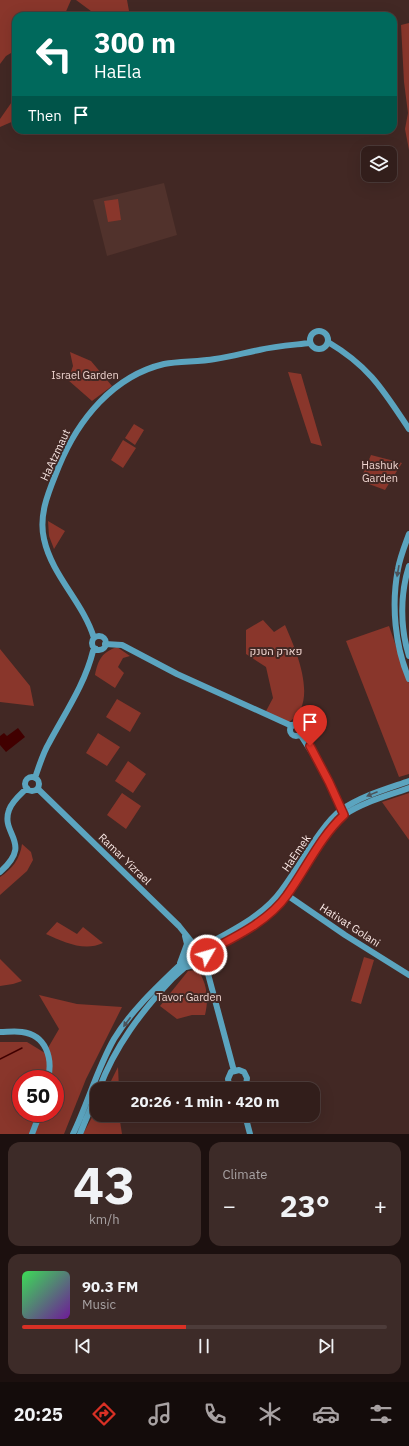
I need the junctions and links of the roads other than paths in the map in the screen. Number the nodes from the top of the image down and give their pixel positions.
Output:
1 (328, 342) junction
2 (310, 343) junction
3 (409, 429) edge
4 (409, 534) edge
5 (409, 566) edge
6 (94, 638) junction
7 (105, 644) junction
8 (96, 650) junction
9 (409, 656) edge
10 (409, 679) edge
11 (35, 778) junction
12 (409, 782) edge
13 (27, 788) junction
14 (38, 788) junction
15 (409, 788) edge
16 (343, 812) junction
17 (0, 872) edge
18 (281, 891) junction
19 (287, 895) junction
20 (184, 932) junction
21 (195, 946) junction
22 (206, 948) junction
23 (193, 956) junction
24 (204, 959) junction
25 (186, 967) junction
26 (207, 967) junction
27 (177, 968) junction
28 (409, 975) edge
29 (0, 1032) edge
30 (50, 1070) edge
31 (234, 1070) junction
32 (102, 1082) edge
33 (228, 1082) edge
34 (246, 1082) edge
35 (90, 1110) edge
36 (37, 1122) edge
37 (247, 1122) edge
38 (32, 1134) edge
39 (73, 1134) edge
40 (80, 1134) edge
41 (250, 1134) edge

1 - 2 street
1 - 2 street
1 - 3 street
2 - 6 street, HaAtzmaut
4 -> 10 street
5 - 9 street
6 - 7 street
6 - 8 street
7 - 8 street
7 - 16 street
8 - 11 street
11 - 13 street
11 - 14 street
12 -> 16 street, HaEmek
13 - 14 street
13 - 17 street
14 - 20 street, Ramar Yizrael
15 - 16 street, HaEmek
16 - 18 street, HaEmek
16 - 19 street, HaEmek
18 - 19 street, Hativat Golani
18 - 22 street, HaEmek
19 - 22 street, HaEmek
19 - 28 street, Hativat Golani
20 - 21 street, Ramar Yizrael
20 - 27 street
21 - 22 street
21 - 23 street
22 - 24 street
23 - 24 street
23 - 25 street
23 - 27 street
24 - 26 street
25 - 26 street
25 - 32 street
26 - 31 street
27 -> 39 street
29 - 30 street
31 - 33 street
31 - 34 street
35 - 40 street
36 - 38 street
37 - 41 street

